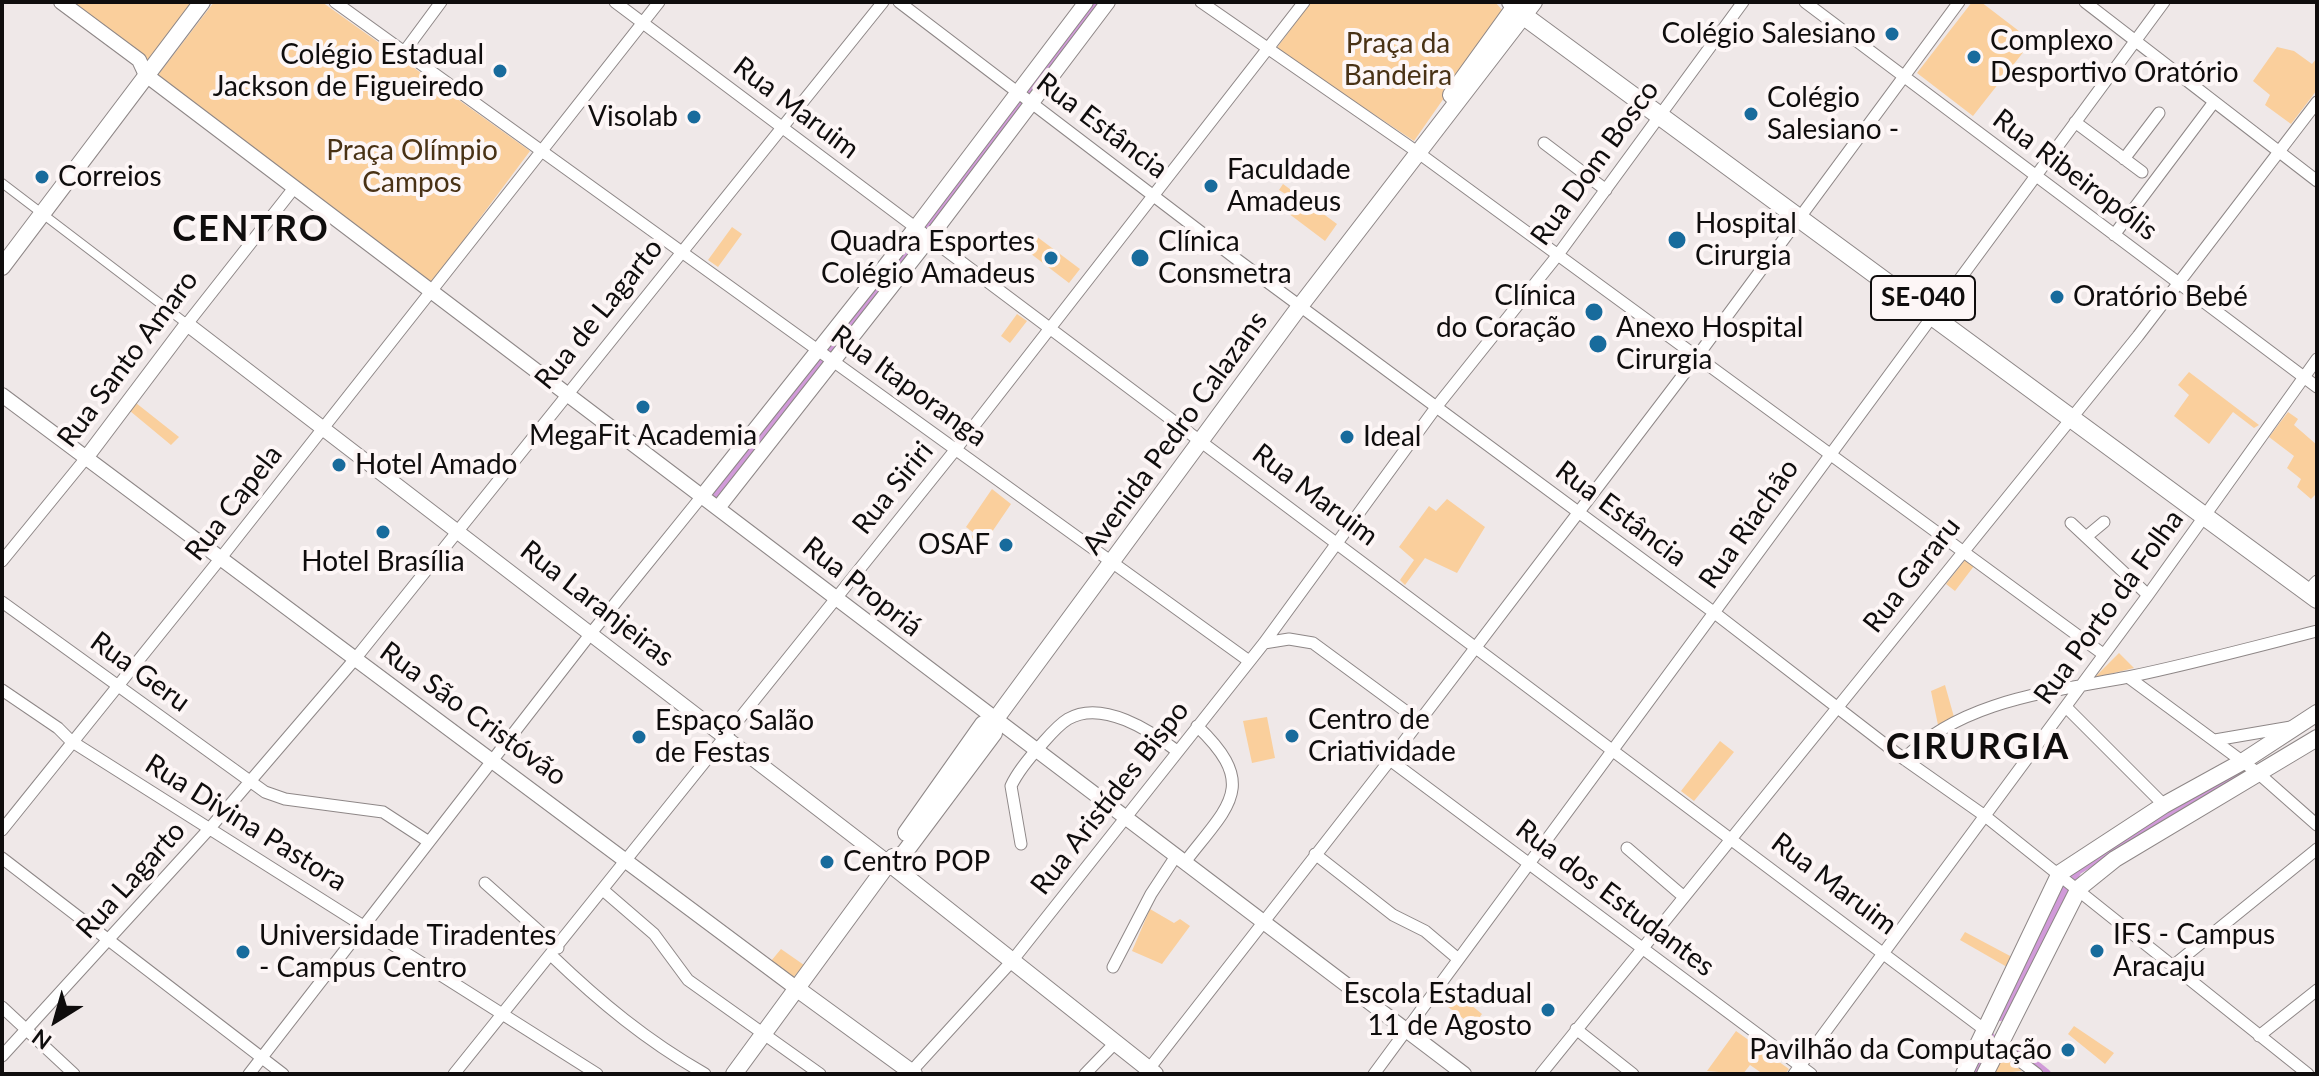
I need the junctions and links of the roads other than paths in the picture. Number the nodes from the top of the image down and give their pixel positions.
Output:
1 (61, 2) edge
2 (202, 2) edge
3 (335, 2) edge
4 (441, 2) edge
5 (615, 2) edge
6 (659, 2) edge
7 (883, 2) edge
8 (899, 2) edge
9 (1086, 2) edge
10 (1108, 2) edge
11 (1201, 2) edge
12 (1304, 2) edge
13 (1743, 2) edge
14 (1805, 2) edge
15 (1959, 2) edge
16 (2085, 2) edge
17 (2164, 2) edge
18 (1522, 6) edge
19 (642, 23) junction
20 (2135, 40) junction
21 (1268, 51) junction
22 (404, 52) junction
23 (146, 75) junction
24 (1903, 75) junction
25 (1025, 97) junction
26 (2214, 102) junction
27 (2317, 102) edge
28 (1662, 113) junction
29 (2159, 113) dead end
30 (2075, 122) junction
31 (782, 127) junction
32 (1544, 143) dead end
33 (541, 148) junction
34 (1416, 152) junction
35 (2279, 152) junction
36 (2124, 159) junction
37 (2142, 172) dead end
38 (2036, 174) junction
39 (2317, 181) edge
40 (2, 183) edge
41 (294, 188) junction
42 (1606, 190) junction
43 (1154, 196) junction
44 (42, 213) junction
45 (1802, 215) junction
46 (923, 233) junction
47 (2114, 235) junction
48 (681, 251) junction
49 (1557, 256) junction
50 (2, 267) edge
51 (2178, 284) junction
52 (430, 291) junction
53 (1302, 305) junction
54 (1935, 312) junction
55 (187, 324) junction
56 (1049, 330) junction
57 (825, 355) junction
58 (1696, 358) junction
59 (2317, 359) edge
60 (2304, 376) junction
61 (2317, 387) edge
62 (565, 394) junction
63 (2, 395) edge
64 (1437, 406) junction
65 (2073, 413) junction
66 (324, 428) junction
67 (1202, 440) junction
68 (956, 449) junction
69 (1830, 452) junction
70 (86, 458) junction
71 (710, 503) junction
72 (1578, 512) junction
73 (2208, 513) junction
74 (2104, 522) dead end
75 (2071, 523) dead end
76 (459, 530) junction
77 (2086, 537) junction
78 (1336, 541) junction
79 (1961, 551) junction
80 (220, 559) junction
81 (2, 561) edge
82 (1114, 561) junction
83 (2316, 588) edge
84 (2148, 595) junction
85 (833, 598) junction
86 (2, 602) edge
87 (1716, 614) junction
88 (2317, 631) edge
89 (592, 632) junction
90 (1264, 643) junction
91 (1477, 645) junction
92 (2103, 654) junction
93 (355, 659) junction
94 (1249, 661) junction
95 (2128, 677) junction
96 (2082, 684) junction
97 (118, 686) junction
98 (2, 690) edge
99 (1836, 706) junction
100 (2066, 707) junction
101 (2317, 713) edge
102 (995, 720) junction
103 (1419, 721) junction
104 (1197, 726) junction
105 (2295, 726) junction
106 (723, 735) junction
107 (2317, 738) edge
108 (2215, 740) junction
109 (71, 741) junction
110 (1611, 747) junction
111 (1036, 750) junction
112 (1177, 751) junction
113 (493, 758) junction
114 (1904, 759) junction
115 (1390, 760) junction
116 (2250, 768) junction
117 (250, 782) junction
118 (2164, 805) junction
119 (1985, 816) junction
120 (1127, 818) junction
121 (2317, 825) edge
122 (210, 828) junction
123 (2, 830) edge
124 (1732, 837) junction
125 (429, 842) junction
126 (1021, 844) dead end
127 (1627, 848) dead end
128 (2317, 849) edge
129 (1315, 854) junction
130 (2, 858) edge
131 (1181, 859) junction
132 (625, 860) junction
133 (890, 864) junction
134 (1528, 864) junction
135 (2061, 874) junction
136 (485, 883) dead end
137 (2078, 887) junction
138 (603, 890) junction
139 (1684, 897) junction
140 (1264, 921) junction
141 (365, 926) junction
142 (110, 940) junction
143 (1641, 949) junction
144 (555, 952) junction
145 (1884, 953) junction
146 (1457, 958) junction
147 (1012, 961) junction
148 (2174, 965) junction
149 (1113, 967) dead end
150 (796, 988) junction
151 (2317, 990) edge
152 (2, 1007) edge
153 (503, 1014) junction
154 (25, 1029) junction
155 (1404, 1029) junction
156 (1576, 1029) junction
157 (1985, 1030) junction
158 (764, 1033) junction
159 (2259, 1036) junction
160 (1116, 1042) junction
161 (1999, 1045) junction
162 (2, 1056) edge
163 (262, 1057) junction
164 (1797, 1070) edge
165 (1149, 1072) edge
166 (1380, 1072) edge
167 (911, 1073) edge
168 (2033, 1073) edge
169 (74, 1074) edge
170 (249, 1074) edge
171 (283, 1074) edge
172 (454, 1074) edge
173 (597, 1074) edge
174 (705, 1074) edge
175 (734, 1074) edge
176 (820, 1074) edge
177 (1085, 1074) edge
178 (1464, 1074) edge
179 (1541, 1074) edge
180 (1633, 1074) edge
181 (1811, 1074) edge
182 (1964, 1074) edge
183 (1985, 1074) edge
184 (2308, 1074) edge

1 - 23 street
2 - 23 main road
3 - 22 street
4 - 22 street
5 - 19 street, Rua Maruim
6 - 19 street, Rua Capela
7 - 31 street, Rua de Lagarto
8 - 25 street, Rua Estância
9 - 25 street
10 - 25 street
11 - 21 street
12 - 21 street, Rua Siriri
13 - 28 street, Rua Dom Bosco
14 - 24 street, Rua Ribeiropólis
15 - 24 street
16 - 20 street
17 - 20 street, Rua Riachão
18 - 28 main road, SE-040
18 - 34 main road, Avenida Pedro Calazans
19 - 31 street, Rua Maruim
19 - 33 street, Rua Capela
20 - 26 street
20 - 30 street, Rua Riachão
21 - 34 street
21 - 43 street, Rua Siriri
22 - 33 street
23 - 41 street
23 - 44 main road
24 - 38 street, Rua Ribeiropólis
24 - 45 street
25 - 43 street, Rua Estância
25 - 46 street
26 - 35 street
26 - 47 street
27 - 35 street, Rua Gararu
28 - 42 street, Rua Dom Bosco
28 - 45 main road, SE-040
29 - 36 street
30 - 36 street
30 - 38 street, Rua Riachão
31 - 46 street, Rua Maruim
31 - 48 street, Rua de Lagarto
32 - 42 street
33 - 48 street, Rua Itaporanga
33 - 52 street, Rua Capela
34 - 49 street
34 - 53 main road, Avenida Pedro Calazans
35 - 39 street
35 - 51 street, Rua Gararu
36 - 37 street
38 - 47 street, Rua Ribeiropólis
38 - 54 street, Rua Riachão
40 - 44 street, Rua Laranjeiras
41 - 52 street
41 - 55 street, Rua Santo Amaro
42 - 49 street, Rua Dom Bosco
43 - 53 street, Rua Estância
43 - 56 street, Rua Siriri
44 - 50 main road
44 - 55 street, Rua Laranjeiras
45 - 54 main road, SE-040
45 - 58 street
46 - 56 street, Rua Maruim
46 - 57 street
47 - 51 street, Rua Ribeiropólis
48 - 57 street, Rua Itaporanga
48 - 62 street, Rua de Lagarto
49 - 58 street
49 - 64 street, Rua Dom Bosco
51 - 60 street, Rua Ribeiropólis
51 - 65 street, Rua Gararu
52 - 62 street, Rua Propriá
52 - 66 street, Rua Capela
53 - 64 street, Rua Estância
53 - 67 main road, Avenida Pedro Calazans
54 - 65 main road, SE-040
54 - 69 street, Rua Riachão
55 - 66 street, Rua Laranjeiras
55 - 70 street, Rua Santo Amaro
56 - 67 street, Rua Maruim
56 - 68 street, Rua Siriri
57 - 68 street, Rua Itaporanga
57 - 71 street
58 - 69 street
58 - 72 street
59 - 60 street, Rua Porto da Folha
60 - 61 street, Rua Ribeiropólis
60 - 73 street, Rua Porto da Folha
62 - 71 street, Rua Propriá
62 - 76 street, Rua de Lagarto
63 - 70 street, Rua São Cristóvão
64 - 72 street, Rua Estância
64 - 78 street, Rua Dom Bosco
65 - 73 main road, SE-040
65 - 79 street, Rua Gararu
66 - 76 street, Rua Laranjeiras
66 - 80 street, Rua Capela
67 - 78 street, Rua Maruim
67 - 82 main road, Avenida Pedro Calazans
68 - 82 street, Rua Itaporanga
68 - 85 street, Rua Siriri
69 - 79 street
69 - 87 street, Rua Riachão
70 - 80 street, Rua São Cristóvão
70 - 81 street, Rua Santo Amaro
71 - 85 street, Rua Propriá
71 - 89 street
72 - 87 street, Rua Estância
72 - 91 street
73 - 83 main road, SE-040
73 - 84 street, Rua Porto da Folha
74 - 77 street
75 - 77 street
76 - 89 street, Rua Laranjeiras
76 - 93 street, Rua de Lagarto
77 - 84 street
78 - 90 street, Rua Aristídes Bispo
78 - 91 street, Rua Maruim
79 - 92 street
79 - 99 street, Rua Gararu
80 - 93 street, Rua São Cristóvão
80 - 97 street, Rua Capela
82 - 94 street, Rua Itaporanga
82 - 102 main road, Avenida Pedro Calazans
84 - 92 street, Rua Porto da Folha
85 - 102 street, Rua Propriá
85 - 106 street, Rua Siriri
86 - 97 street, Rua Geru
87 - 99 street, Rua Estância
87 - 110 street, Rua Riachão
88 - 95 street
89 - 106 street, Rua Laranjeiras
89 - 113 street
90 - 94 street, Rua Aristídes Bispo
90 - 103 street
91 - 103 street
91 - 110 street, Rua Maruim
92 - 96 street, Rua Porto da Folha
93 - 113 street, Rua São Cristóvão
93 - 117 street, Rua Lagarto
94 - 104 street, Rua Aristídes Bispo
95 - 96 street
95 - 108 street
96 - 100 street, Rua Porto da Folha
96 - 114 street
97 - 109 street, Rua Capela
97 - 117 street, Rua Geru
98 - 109 street, Rua Divina Pastora
99 - 114 street, Rua Estância
99 - 124 street, Rua Gararu
100 - 118 street
100 - 119 street, Rua Porto da Folha
101 - 105 main road
102 - 111 street, Rua Propriá
102 - 133 main road, Avenida Pedro Calazans
103 - 115 street
104 - 112 street, Rua Aristídes Bispo
104 - 131 street
105 - 108 street
105 - 116 main road
106 - 132 street, Rua Siriri
106 - 133 street, Rua Laranjeiras
107 - 116 main road
108 - 116 street
109 - 122 street, Rua Divina Pastora
109 - 123 street, Rua Capela
110 - 124 street, Rua Maruim
110 - 134 street, Rua Riachão
111 - 112 street
111 - 120 street, Rua Propriá
111 - 126 street
112 - 120 street, Rua Aristídes Bispo
113 - 125 street
113 - 132 street, Rua São Cristóvão
114 - 119 street, Rua Estância
115 - 129 street
115 - 134 street, Rua dos Estudantes
116 - 118 main road
116 - 121 street
116 - 137 main road
117 - 122 street, Rua Lagarto
117 - 125 street, Rua Geru
118 - 135 main road
119 - 135 street, Rua Estância
119 - 145 street, Rua Porto da Folha
120 - 131 street, Rua Propriá
120 - 147 street, Rua Aristídes Bispo
122 - 141 street, Rua Divina Pastora
122 - 142 street, Rua Lagarto
124 - 139 street, Rua Gararu
124 - 145 street, Rua Maruim
125 - 141 street
127 - 139 street
128 - 148 street
129 - 140 street
129 - 146 street
130 - 142 street
131 - 140 street, Rua Propriá
131 - 149 street
132 - 138 street, Rua Siriri
132 - 150 street, Rua São Cristóvão
133 - 147 main road, Rua Laranjeiras
133 - 150 main road, Avenida Pedro Calazans
134 - 143 street, Rua dos Estudantes
134 - 146 street, Rua Riachão
135 - 137 street, Rua Estância
135 - 157 main road
136 - 144 street
137 - 148 street, Rua Estância
137 - 161 main road
138 - 144 street, Rua Siriri
138 - 158 street
139 - 143 street, Rua Gararu
140 - 155 street, Rua Propriá
140 - 165 street
141 - 153 street, Rua Divina Pastora
141 - 163 street
142 - 154 street, Rua Lagarto
142 - 163 street
143 - 156 street, Rua Gararu
143 - 164 street, Rua dos Estudantes
144 - 153 street, Rua Siriri
144 - 174 street
145 - 157 street, Rua Maruim
145 - 164 street, Rua Porto da Folha
146 - 155 street, Rua Riachão
147 - 160 main road, Rua Laranjeiras
147 - 167 street, Rua Aristídes Bispo
148 - 159 street, Rua Estância
150 - 158 main road, Avenida Pedro Calazans
150 - 167 main road, Rua São Cristóvão
151 - 159 street
152 - 154 street
153 - 172 street, Rua Siriri
153 - 173 street, Rua Divina Pastora
154 - 162 street, Rua Lagarto
154 - 169 street
155 - 166 street, Rua Riachão
155 - 178 street, Rua Propriá
156 - 179 street, Rua Gararu
156 - 180 street
157 - 182 main road
158 - 175 main road, Avenida Pedro Calazans
158 - 176 street
159 - 184 street, Rua Estância
160 - 165 main road, Rua Laranjeiras
160 - 177 street
161 - 168 street
161 - 183 main road
163 - 170 street
163 - 171 street
164 - 181 street, Rua dos Estudantes

